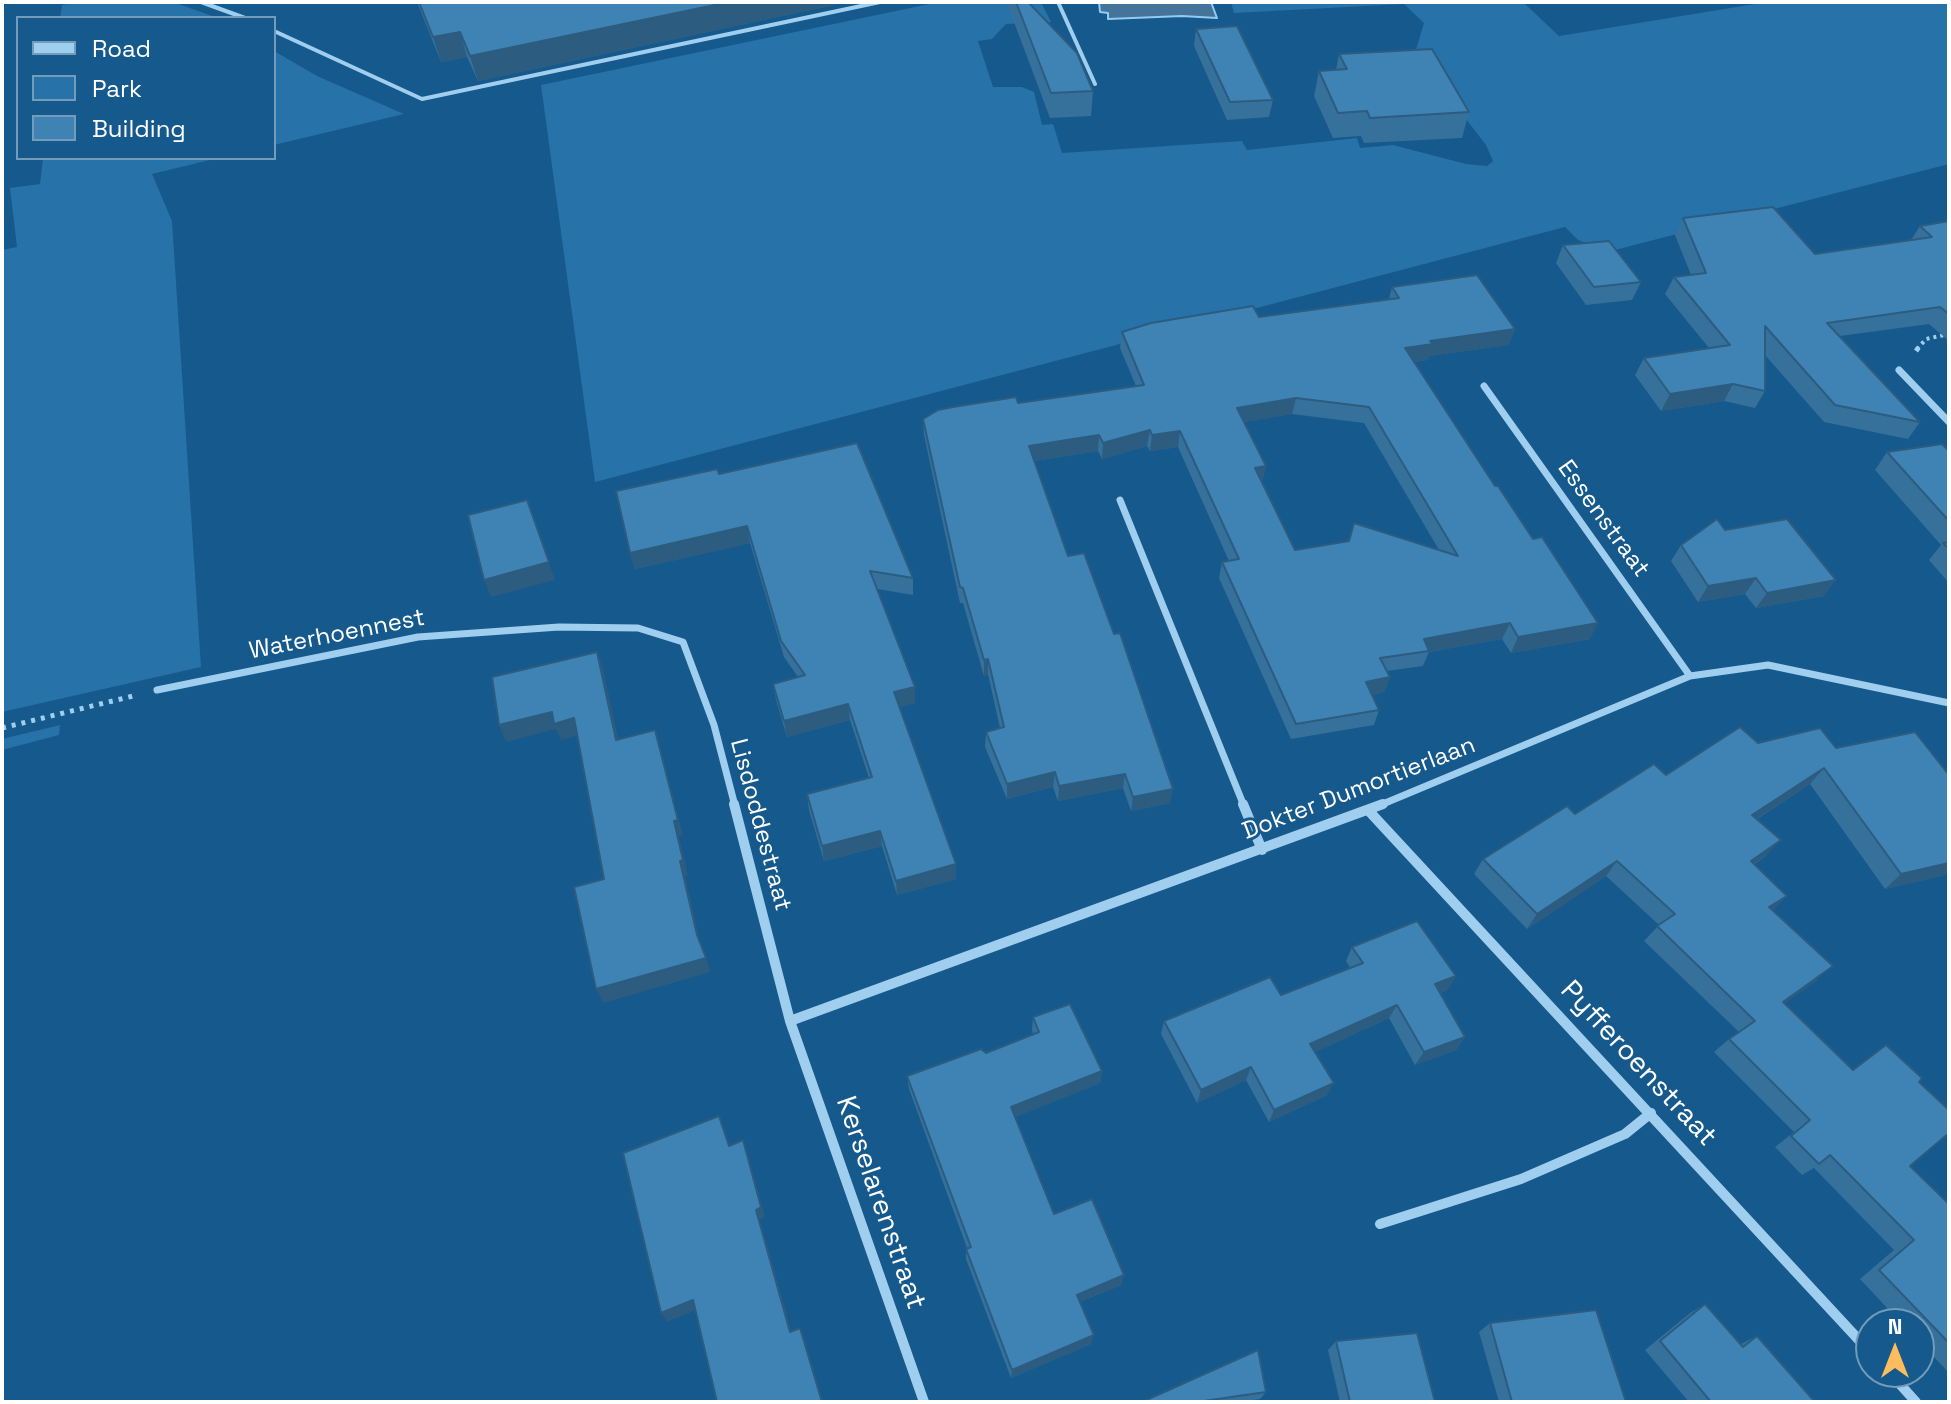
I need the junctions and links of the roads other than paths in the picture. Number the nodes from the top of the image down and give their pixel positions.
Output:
1 (201, 2) edge
2 (880, 2) edge
3 (1058, 2) edge
4 (240, 16) edge
5 (276, 32) edge
6 (1095, 84) dead end
7 (1899, 370) road end
8 (1484, 386) dead end
9 (1949, 422) edge
10 (1120, 500) dead end
11 (683, 642) joint
12 (1690, 676) junction
13 (157, 690) road end
14 (1949, 703) edge
15 (1368, 810) junction
16 (1262, 850) junction
17 (790, 1021) junction
18 (1651, 1113) junction
19 (1380, 1224) dead end
20 (1855, 1336) edge
21 (924, 1402) edge

1 - 4 lane
2 - 5 lane
3 - 6 lane
7 - 9 street
8 - 12 street, Essenstraat
10 - 16 street
11 - 13 street, Waterhoennest
11 - 17 street, Lisdoddestraat
12 - 14 street, Dokter Dumortierlaan
12 - 15 street, Dokter Dumortierlaan
15 - 16 street, Dokter Dumortierlaan
15 - 18 street, Pyfferoenstraat
16 - 17 street, Dokter Dumortierlaan
17 - 21 street, Kerselarenstraat
18 - 19 street
18 - 20 street, Pyfferoenstraat

